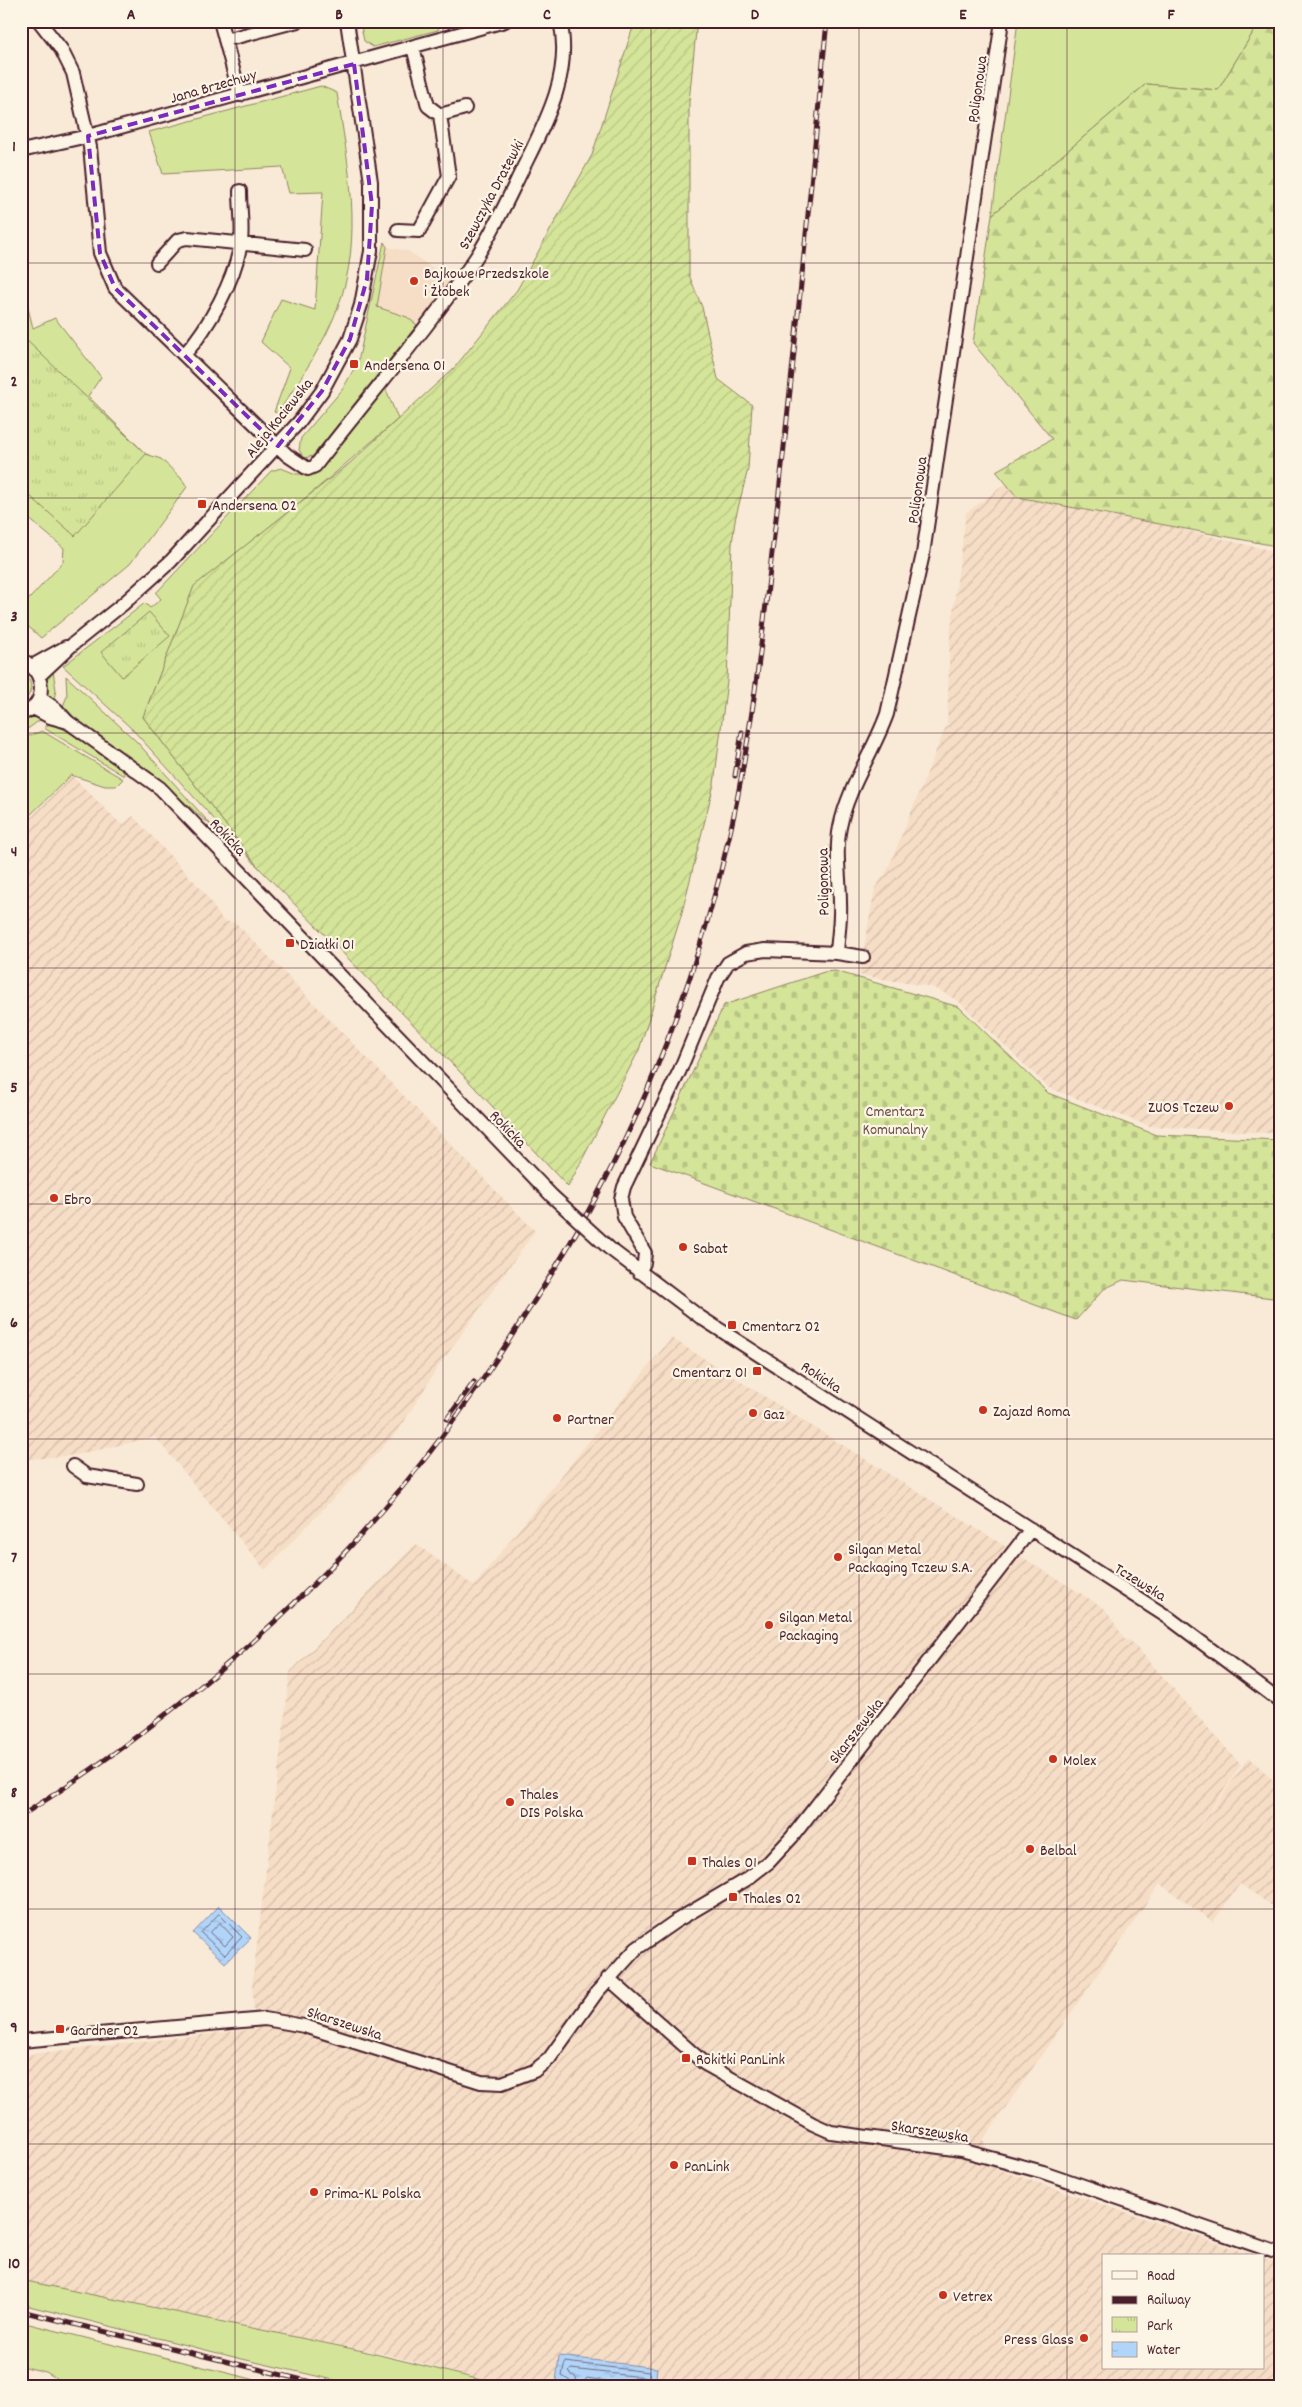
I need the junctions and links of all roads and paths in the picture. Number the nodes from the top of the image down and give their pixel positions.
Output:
1 (39, 21) edge
2 (220, 21) edge
3 (298, 21) edge
4 (347, 21) edge
5 (452, 21) edge
6 (505, 21) edge
7 (560, 21) edge
8 (1002, 21) edge
9 (270, 25) edge
10 (456, 34) junction
11 (225, 40) junction
12 (413, 47) junction
13 (354, 64) junction
14 (240, 95) junction
15 (466, 108) dead end
16 (440, 115) junction
17 (88, 136) junction
18 (21, 151) edge
19 (240, 191) dead end
20 (398, 230) dead end
21 (240, 244) junction
22 (305, 250) dead end
23 (157, 263) dead end
24 (184, 355) junction
25 (278, 446) junction
26 (31, 667) edge
27 (31, 706) edge
28 (836, 953) junction
29 (863, 957) dead end
30 (639, 1272) junction
31 (73, 1466) dead end
32 (137, 1484) dead end
33 (978, 1495) joint
34 (1031, 1529) junction
35 (1281, 1702) edge
36 (608, 1978) junction
37 (21, 2041) edge
38 (1281, 2254) edge

1 - 17 street, Szewczyka Dratewki
2 - 11 street
3 - 9 street
4 - 13 street, Aleja Kociewska
5 - 10 street
6 - 10 street, Jana Brzechwy
7 - 25 street, Szewczyka Dratewki
8 - 28 street, Poligonowa
9 - 11 street
10 - 12 street, Jana Brzechwy
11 - 14 street
12 - 13 street, Jana Brzechwy
12 - 16 street
13 - 14 street, Jana Brzechwy
13 - 25 street, Aleja Kociewska
14 - 17 street, Jana Brzechwy
15 - 16 street
16 - 20 street
17 - 18 street, Jana Brzechwy
17 - 24 street, Szewczyka Dratewki
19 - 21 street
21 - 22 street
21 - 23 street
21 - 24 street
24 - 25 street, Szewczyka Dratewki
25 - 26 street, Aleja Kociewska
26 - 27 street
27 - 30 street, Rokicka, bridge
28 - 29 street
28 - 30 street
30 - 33 street, Rokicka
31 - 32 street
33 - 34 street, Tczewska
34 - 35 street, Tczewska
34 - 36 street, Skarszewska
36 - 37 street, Skarszewska
36 - 38 street, Skarszewska

